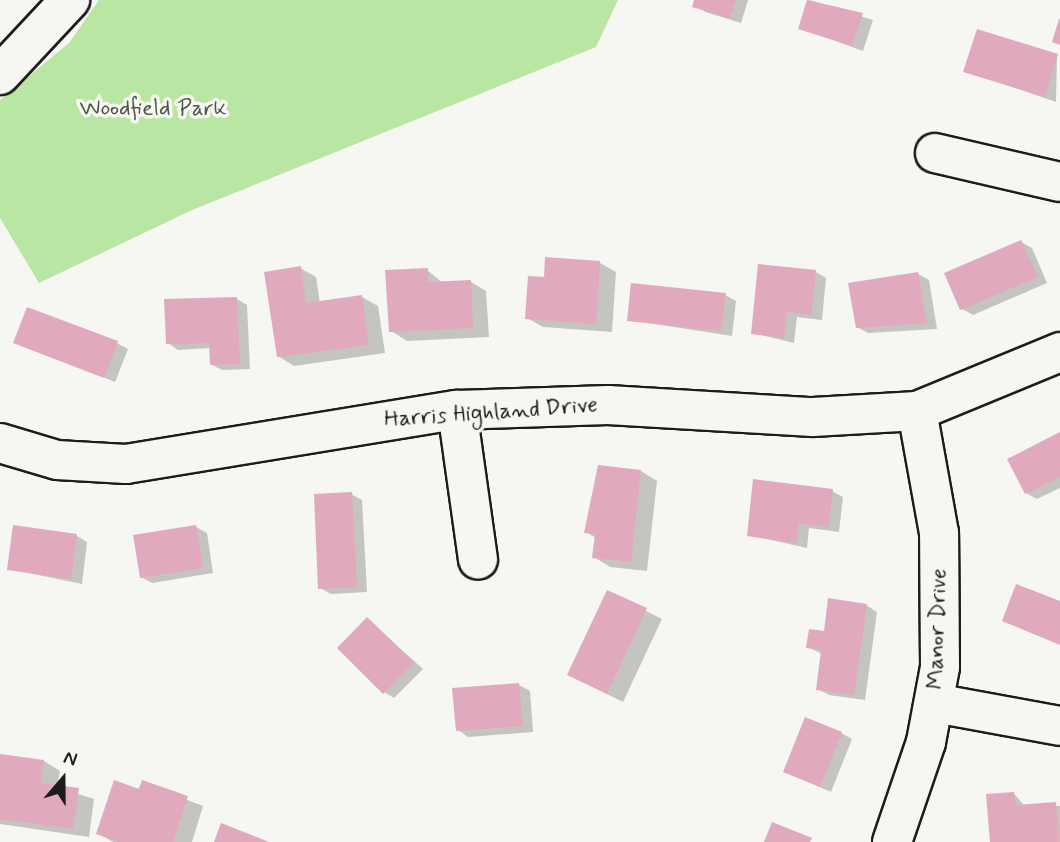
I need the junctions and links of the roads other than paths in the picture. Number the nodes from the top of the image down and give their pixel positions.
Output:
1 (70, 0) edge
2 (0, 75) edge
3 (935, 153) dead end
4 (1060, 182) edge
5 (1060, 352) edge
6 (457, 410) junction
7 (917, 411) junction
8 (0, 443) edge
9 (478, 560) dead end
10 (935, 703) junction
11 (1060, 726) edge
12 (892, 842) edge

1 - 2 street
3 - 4 street
5 - 7 street, Harris Highland Drive
6 - 7 street, Harris Highland Drive
6 - 8 street, Harris Highland Drive
6 - 9 street
7 - 10 street, Manor Drive
10 - 11 street
10 - 12 street, Manor Drive

